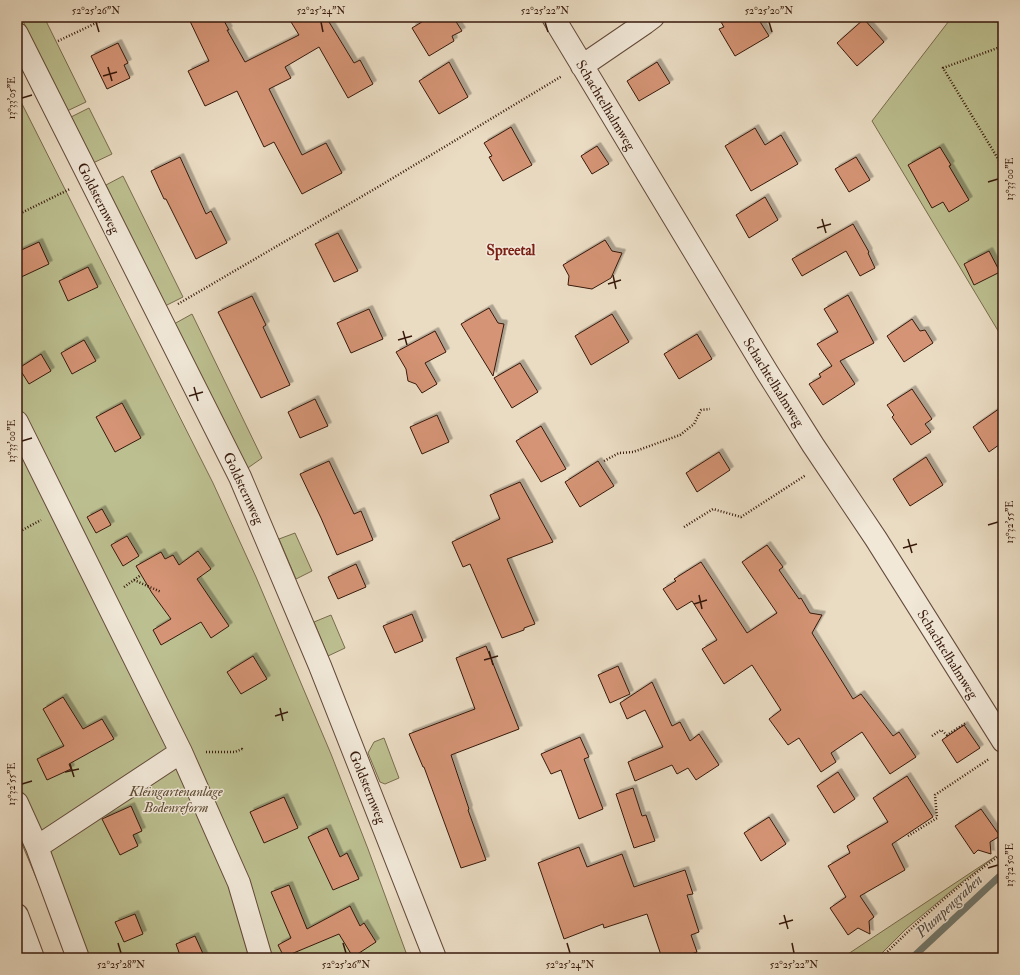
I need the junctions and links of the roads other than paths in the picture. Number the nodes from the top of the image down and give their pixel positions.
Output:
1 (553, 17) edge
2 (653, 17) edge
3 (17, 34) edge
4 (582, 66) junction
5 (17, 422) edge
6 (998, 749) edge
7 (181, 753) junction
8 (17, 802) edge
9 (37, 847) junction
10 (17, 915) edge
11 (33, 958) edge
12 (78, 958) edge
13 (262, 958) edge
14 (435, 958) edge

1 - 4 street, Schachtelhalmweg
2 - 4 street
3 - 14 street, Goldsternweg
4 - 6 street, Schachtelhalmweg
5 - 7 street
7 - 9 street
7 - 13 street
8 - 9 street
9 - 12 street
10 - 11 street

